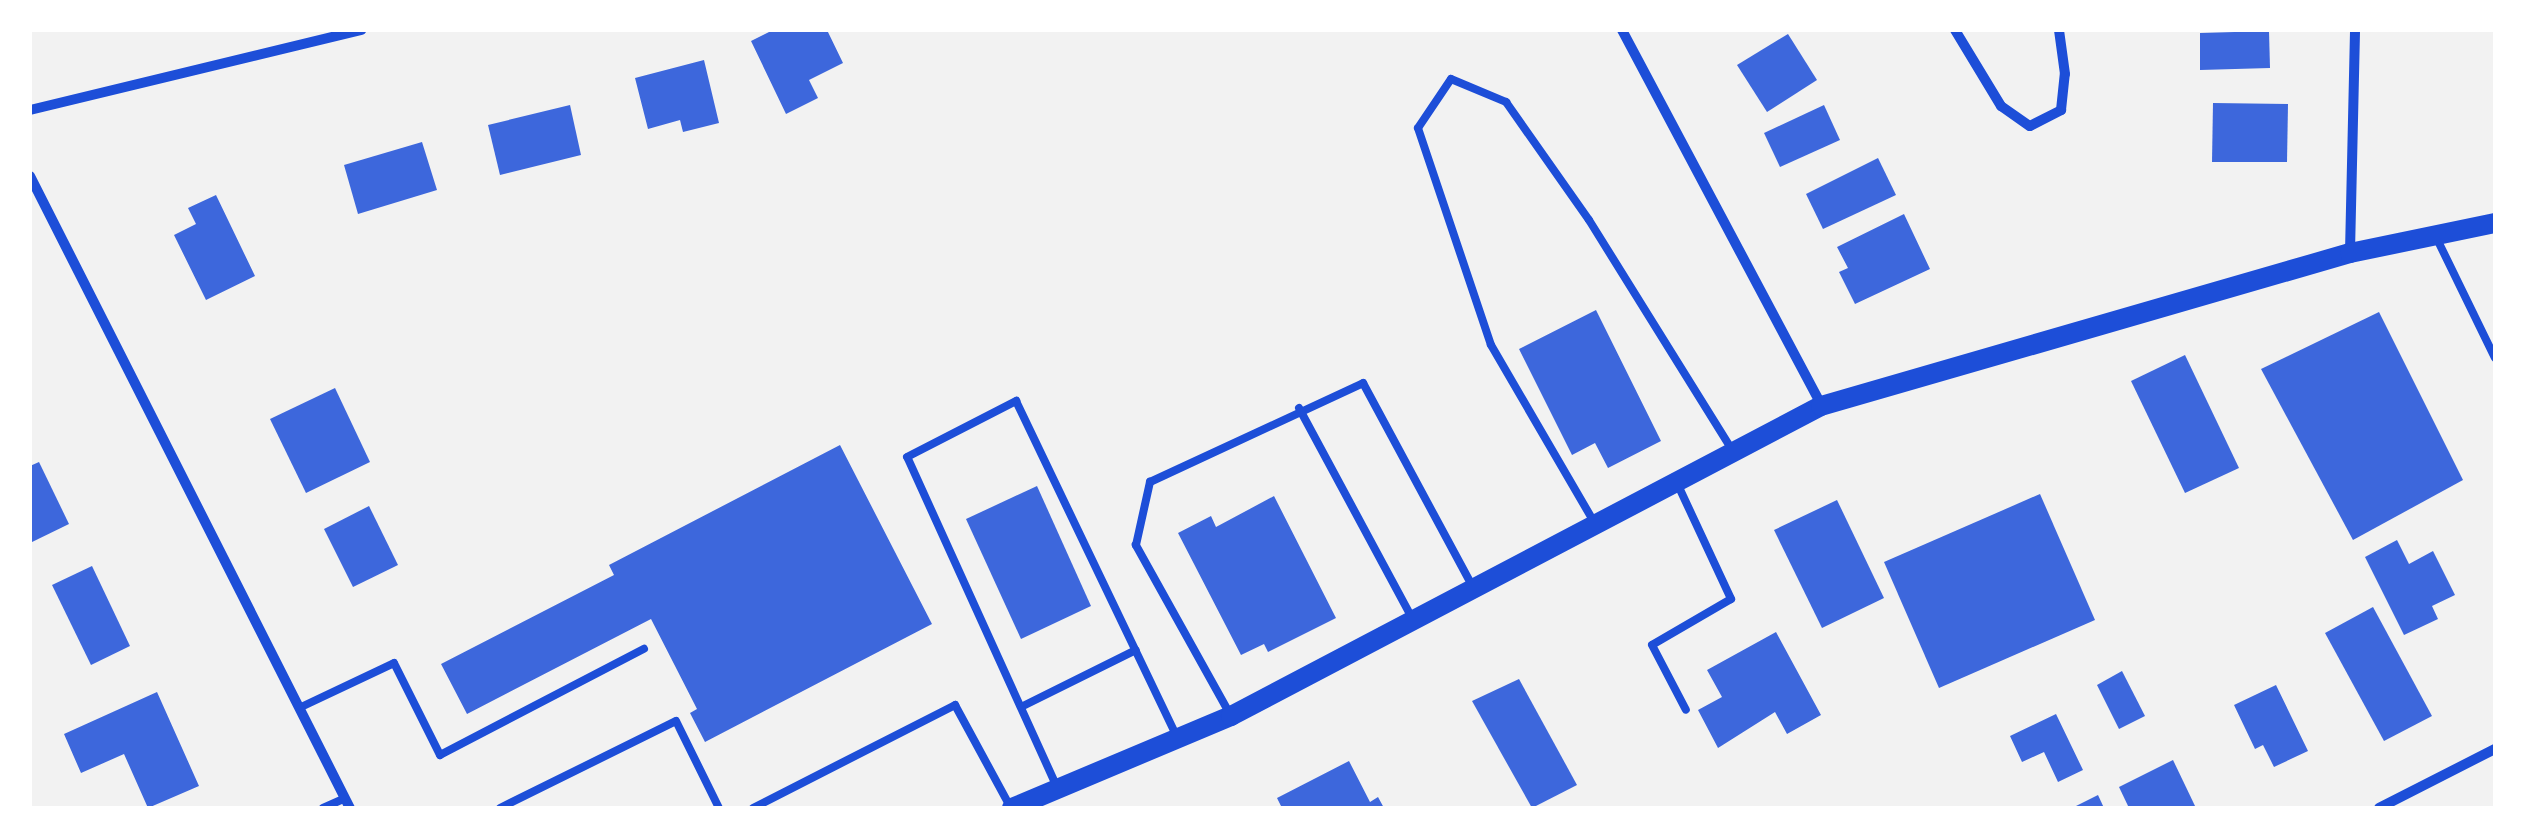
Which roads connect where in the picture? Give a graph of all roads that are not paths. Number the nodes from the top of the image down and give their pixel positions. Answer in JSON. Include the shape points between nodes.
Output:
{"nodes":[{"id":1,"x":361,"y":30,"type":"edge"},
{"id":2,"x":1622,"y":30,"type":"edge"},
{"id":3,"x":1954,"y":30,"type":"edge"},
{"id":4,"x":2058,"y":30,"type":"edge"},
{"id":5,"x":2355,"y":30,"type":"edge"},
{"id":6,"x":30,"y":110,"type":"edge"},
{"id":7,"x":30,"y":176,"type":"edge"},
{"id":8,"x":2495,"y":222,"type":"edge"},
{"id":9,"x":2436,"y":235,"type":"junction"},
{"id":10,"x":2350,"y":253,"type":"junction"},
{"id":11,"x":2495,"y":358,"type":"edge"},
{"id":12,"x":1821,"y":406,"type":"junction"},
{"id":13,"x":1299,"y":408,"type":"junction"},
{"id":14,"x":1734,"y":452,"type":"junction"},
{"id":15,"x":1677,"y":483,"type":"junction"},
{"id":16,"x":1596,"y":526,"type":"junction"},
{"id":17,"x":1474,"y":590,"type":"junction"},
{"id":18,"x":1414,"y":622,"type":"junction"},
{"id":19,"x":644,"y":649,"type":"dead end"},
{"id":20,"x":1136,"y":650,"type":"junction"},
{"id":21,"x":299,"y":708,"type":"junction"},
{"id":22,"x":1021,"y":708,"type":"junction"},
{"id":23,"x":1686,"y":710,"type":"dead end"},
{"id":24,"x":1231,"y":716,"type":"junction"},
{"id":25,"x":1178,"y":738,"type":"junction"},
{"id":26,"x":2495,"y":749,"type":"edge"},
{"id":27,"x":1058,"y":789,"type":"junction"},
{"id":28,"x":347,"y":803,"type":"edge"},
{"id":29,"x":322,"y":808,"type":"edge"},
{"id":30,"x":500,"y":808,"type":"edge"},
{"id":31,"x":719,"y":808,"type":"edge"},
{"id":32,"x":753,"y":808,"type":"edge"},
{"id":33,"x":1012,"y":808,"type":"edge"},
{"id":34,"x":2379,"y":808,"type":"edge"}],
"edges":[{"from":1,"to":6,"type":"street"},
{"from":2,"to":12,"type":"street"},
{"from":3,"to":4,"type":"street","via":[[2001,106],[2030,126],[2060,110],[2065,74]]},
{"from":5,"to":10,"type":"street"},
{"from":7,"to":21,"type":"street"},
{"from":8,"to":9,"type":"main road"},
{"from":9,"to":10,"type":"main road"},
{"from":9,"to":11,"type":"lane"},
{"from":10,"to":12,"type":"main road"},
{"from":12,"to":14,"type":"main road"},
{"from":13,"to":17,"type":"lane","via":[[1363,384]]},
{"from":13,"to":18,"type":"lane"},
{"from":13,"to":24,"type":"lane","via":[[1150,482],[1136,545]]},
{"from":14,"to":15,"type":"main road"},
{"from":14,"to":16,"type":"lane","via":[[1589,220],[1506,102],[1451,80],[1418,128],[1492,345]]},
{"from":15,"to":16,"type":"main road"},
{"from":15,"to":23,"type":"lane","via":[[1731,600],[1652,645]]},
{"from":16,"to":17,"type":"main road"},
{"from":17,"to":18,"type":"main road"},
{"from":18,"to":24,"type":"main road"},
{"from":19,"to":21,"type":"lane","via":[[440,755],[394,664]]},
{"from":20,"to":22,"type":"lane"},
{"from":20,"to":22,"type":"lane","via":[[1016,401],[907,457]]},
{"from":20,"to":25,"type":"lane"},
{"from":21,"to":28,"type":"street"},
{"from":22,"to":27,"type":"lane"},
{"from":24,"to":25,"type":"main road"},
{"from":25,"to":27,"type":"main road"},
{"from":26,"to":34,"type":"street"},
{"from":27,"to":33,"type":"main road"},
{"from":28,"to":29,"type":"lane"},
{"from":30,"to":31,"type":"lane","via":[[676,721]]},
{"from":32,"to":33,"type":"lane","via":[[955,705]]}]}
